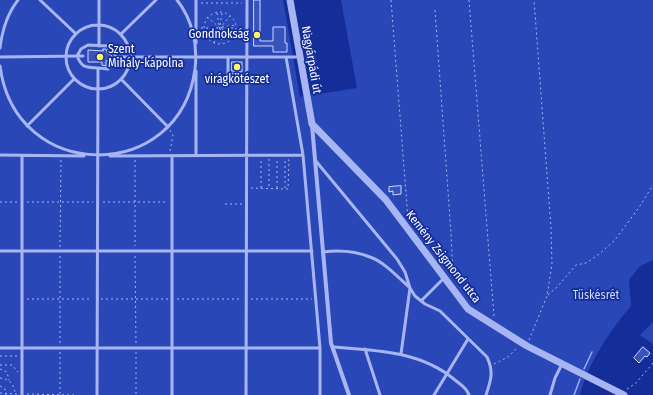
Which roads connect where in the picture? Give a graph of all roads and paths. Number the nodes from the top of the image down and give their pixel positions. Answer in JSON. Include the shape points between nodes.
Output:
{"nodes":[{"id":1,"x":18,"y":0,"type":"edge"},
{"id":2,"x":40,"y":0,"type":"edge"},
{"id":3,"x":99,"y":0,"type":"edge"},
{"id":4,"x":156,"y":0,"type":"edge"},
{"id":5,"x":177,"y":0,"type":"edge"},
{"id":6,"x":290,"y":0,"type":"edge"},
{"id":7,"x":391,"y":0,"type":"edge"},
{"id":8,"x":469,"y":0,"type":"edge"},
{"id":9,"x":534,"y":0,"type":"edge"},
{"id":10,"x":196,"y":2,"type":"edge"},
{"id":11,"x":247,"y":2,"type":"edge"},
{"id":12,"x":435,"y":10,"type":"dead end"},
{"id":13,"x":217,"y":12,"type":"junction"},
{"id":14,"x":222,"y":12,"type":"junction"},
{"id":15,"x":230,"y":15,"type":"junction"},
{"id":16,"x":207,"y":17,"type":"junction"},
{"id":17,"x":99,"y":24,"type":"junction"},
{"id":18,"x":236,"y":25,"type":"junction"},
{"id":19,"x":196,"y":28,"type":"junction"},
{"id":20,"x":204,"y":28,"type":"junction"},
{"id":21,"x":220,"y":28,"type":"junction"},
{"id":22,"x":236,"y":28,"type":"junction"},
{"id":23,"x":75,"y":33,"type":"junction"},
{"id":24,"x":121,"y":34,"type":"junction"},
{"id":25,"x":235,"y":34,"type":"junction"},
{"id":26,"x":207,"y":38,"type":"junction"},
{"id":27,"x":233,"y":38,"type":"junction"},
{"id":28,"x":228,"y":42,"type":"junction"},
{"id":29,"x":214,"y":43,"type":"junction"},
{"id":30,"x":222,"y":44,"type":"junction"},
{"id":31,"x":99,"y":46,"type":"junction"},
{"id":32,"x":0,"y":48,"type":"edge"},
{"id":33,"x":65,"y":56,"type":"junction"},
{"id":34,"x":77,"y":56,"type":"junction"},
{"id":35,"x":84,"y":56,"type":"dead end"},
{"id":36,"x":0,"y":57,"type":"edge"},
{"id":37,"x":116,"y":57,"type":"junction"},
{"id":38,"x":130,"y":57,"type":"junction"},
{"id":39,"x":196,"y":57,"type":"junction"},
{"id":40,"x":228,"y":57,"type":"junction"},
{"id":41,"x":247,"y":57,"type":"junction"},
{"id":42,"x":286,"y":57,"type":"junction"},
{"id":43,"x":299,"y":57,"type":"junction"},
{"id":44,"x":0,"y":66,"type":"edge"},
{"id":45,"x":98,"y":68,"type":"junction"},
{"id":46,"x":247,"y":75,"type":"junction"},
{"id":47,"x":74,"y":79,"type":"junction"},
{"id":48,"x":121,"y":79,"type":"junction"},
{"id":49,"x":98,"y":89,"type":"junction"},
{"id":50,"x":312,"y":124,"type":"junction"},
{"id":51,"x":27,"y":126,"type":"junction"},
{"id":52,"x":168,"y":127,"type":"junction"},
{"id":53,"x":0,"y":155,"type":"edge"},
{"id":54,"x":196,"y":155,"type":"junction"},
{"id":55,"x":247,"y":155,"type":"junction"},
{"id":56,"x":261,"y":155,"type":"junction"},
{"id":57,"x":269,"y":155,"type":"junction"},
{"id":58,"x":277,"y":155,"type":"junction"},
{"id":59,"x":285,"y":155,"type":"junction"},
{"id":60,"x":303,"y":155,"type":"junction"},
{"id":61,"x":22,"y":156,"type":"junction"},
{"id":62,"x":61,"y":156,"type":"junction"},
{"id":63,"x":98,"y":156,"type":"junction"},
{"id":64,"x":135,"y":156,"type":"junction"},
{"id":65,"x":170,"y":156,"type":"junction"},
{"id":66,"x":284,"y":160,"type":"junction"},
{"id":67,"x":315,"y":160,"type":"junction"},
{"id":68,"x":653,"y":185,"type":"edge"},
{"id":69,"x":246,"y":188,"type":"junction"},
{"id":70,"x":261,"y":188,"type":"junction"},
{"id":71,"x":269,"y":189,"type":"junction"},
{"id":72,"x":277,"y":189,"type":"junction"},
{"id":73,"x":285,"y":189,"type":"junction"},
{"id":74,"x":0,"y":202,"type":"edge"},
{"id":75,"x":22,"y":202,"type":"junction"},
{"id":76,"x":60,"y":202,"type":"junction"},
{"id":77,"x":98,"y":202,"type":"junction"},
{"id":78,"x":135,"y":202,"type":"junction"},
{"id":79,"x":172,"y":202,"type":"junction"},
{"id":80,"x":225,"y":204,"type":"dead end"},
{"id":81,"x":246,"y":204,"type":"junction"},
{"id":82,"x":406,"y":227,"type":"junction"},
{"id":83,"x":0,"y":250,"type":"edge"},
{"id":84,"x":23,"y":250,"type":"junction"},
{"id":85,"x":60,"y":251,"type":"junction"},
{"id":86,"x":97,"y":251,"type":"junction"},
{"id":87,"x":135,"y":251,"type":"junction"},
{"id":88,"x":172,"y":251,"type":"junction"},
{"id":89,"x":246,"y":251,"type":"junction"},
{"id":90,"x":312,"y":251,"type":"junction"},
{"id":91,"x":323,"y":252,"type":"junction"},
{"id":92,"x":444,"y":278,"type":"junction"},
{"id":93,"x":410,"y":288,"type":"junction"},
{"id":94,"x":452,"y":288,"type":"junction"},
{"id":95,"x":547,"y":296,"type":"junction"},
{"id":96,"x":421,"y":301,"type":"junction"},
{"id":97,"x":494,"y":326,"type":"junction"},
{"id":98,"x":468,"y":338,"type":"junction"},
{"id":99,"x":524,"y":345,"type":"junction"},
{"id":100,"x":333,"y":347,"type":"junction"},
{"id":101,"x":0,"y":348,"type":"edge"},
{"id":102,"x":22,"y":348,"type":"junction"},
{"id":103,"x":60,"y":348,"type":"junction"},
{"id":104,"x":98,"y":348,"type":"junction"},
{"id":105,"x":136,"y":348,"type":"junction"},
{"id":106,"x":172,"y":348,"type":"junction"},
{"id":107,"x":246,"y":348,"type":"junction"},
{"id":108,"x":320,"y":348,"type":"junction"},
{"id":109,"x":365,"y":349,"type":"junction"},
{"id":110,"x":401,"y":354,"type":"junction"},
{"id":111,"x":0,"y":356,"type":"edge"},
{"id":112,"x":19,"y":356,"type":"dead end"},
{"id":113,"x":653,"y":363,"type":"edge"},
{"id":114,"x":562,"y":364,"type":"junction"},
{"id":115,"x":0,"y":365,"type":"edge"},
{"id":116,"x":491,"y":366,"type":"junction"},
{"id":117,"x":19,"y":368,"type":"dead end"},
{"id":118,"x":0,"y":369,"type":"edge"},
{"id":119,"x":447,"y":373,"type":"junction"},
{"id":120,"x":0,"y":378,"type":"edge"},
{"id":121,"x":9,"y":381,"type":"junction"},
{"id":122,"x":0,"y":386,"type":"edge"},
{"id":123,"x":0,"y":393,"type":"edge"},
{"id":124,"x":6,"y":394,"type":"edge"},
{"id":125,"x":15,"y":394,"type":"edge"},
{"id":126,"x":623,"y":394,"type":"edge"},
{"id":127,"x":21,"y":395,"type":"edge"},
{"id":128,"x":60,"y":395,"type":"edge"},
{"id":129,"x":74,"y":395,"type":"edge"},
{"id":130,"x":98,"y":395,"type":"edge"},
{"id":131,"x":136,"y":395,"type":"edge"},
{"id":132,"x":172,"y":395,"type":"edge"},
{"id":133,"x":246,"y":395,"type":"edge"},
{"id":134,"x":320,"y":395,"type":"edge"},
{"id":135,"x":349,"y":395,"type":"edge"},
{"id":136,"x":380,"y":395,"type":"edge"},
{"id":137,"x":434,"y":395,"type":"edge"},
{"id":138,"x":469,"y":395,"type":"edge"},
{"id":139,"x":486,"y":395,"type":"edge"},
{"id":140,"x":550,"y":395,"type":"edge"}],
"edges":[{"from":1,"to":32,"type":"lane","via":[[2,32]]},
{"from":2,"to":23,"type":"lane"},
{"from":3,"to":17,"type":"lane"},
{"from":4,"to":24,"type":"lane"},
{"from":5,"to":39,"type":"lane","via":[[184,9],[193,32]]},
{"from":6,"to":43,"type":"street","name":"Nagyárpádi út"},
{"from":7,"to":82,"type":"path","via":[[408,218]]},
{"from":8,"to":97,"type":"path"},
{"from":9,"to":95,"type":"path","via":[[551,228],[552,264]]},
{"from":10,"to":11,"type":"path"},
{"from":10,"to":19,"type":"lane"},
{"from":11,"to":41,"type":"lane"},
{"from":12,"to":94,"type":"path","via":[[452,233]]},
{"from":13,"to":14,"type":"path"},
{"from":13,"to":16,"type":"path"},
{"from":13,"to":21,"type":"path"},
{"from":14,"to":15,"type":"path"},
{"from":14,"to":21,"type":"path"},
{"from":15,"to":18,"type":"path"},
{"from":15,"to":21,"type":"path"},
{"from":16,"to":20,"type":"path"},
{"from":16,"to":21,"type":"path"},
{"from":17,"to":23,"type":"lane","via":[[86,26]]},
{"from":17,"to":24,"type":"lane","via":[[111,27]]},
{"from":17,"to":31,"type":"lane"},
{"from":18,"to":21,"type":"path"},
{"from":18,"to":22,"type":"path"},
{"from":19,"to":20,"type":"path"},
{"from":19,"to":39,"type":"lane"},
{"from":20,"to":21,"type":"path"},
{"from":20,"to":26,"type":"path"},
{"from":21,"to":22,"type":"path"},
{"from":21,"to":25,"type":"path"},
{"from":21,"to":26,"type":"path"},
{"from":21,"to":27,"type":"path"},
{"from":21,"to":28,"type":"path"},
{"from":21,"to":29,"type":"path"},
{"from":21,"to":30,"type":"path"},
{"from":22,"to":25,"type":"path"},
{"from":23,"to":33,"type":"lane","via":[[67,44]]},
{"from":24,"to":38,"type":"lane","via":[[128,44]]},
{"from":25,"to":27,"type":"path"},
{"from":26,"to":29,"type":"path"},
{"from":27,"to":28,"type":"path"},
{"from":28,"to":30,"type":"path"},
{"from":29,"to":30,"type":"path"},
{"from":31,"to":34,"type":"lane","via":[[88,45],[81,48]]},
{"from":31,"to":37,"type":"lane","via":[[109,46],[109,51]]},
{"from":33,"to":34,"type":"lane"},
{"from":33,"to":36,"type":"lane"},
{"from":33,"to":47,"type":"lane","via":[[67,70]]},
{"from":34,"to":35,"type":"lane"},
{"from":34,"to":45,"type":"lane","via":[[85,68]]},
{"from":37,"to":38,"type":"lane"},
{"from":37,"to":45,"type":"lane","via":[[109,63],[108,69]]},
{"from":38,"to":39,"type":"lane"},
{"from":38,"to":48,"type":"lane","via":[[128,69]]},
{"from":39,"to":40,"type":"lane"},
{"from":39,"to":52,"type":"lane","via":[[193,83],[183,106]]},
{"from":39,"to":54,"type":"lane"},
{"from":40,"to":41,"type":"lane"},
{"from":40,"to":46,"type":"lane","via":[[228,74]]},
{"from":41,"to":42,"type":"lane"},
{"from":41,"to":46,"type":"lane"},
{"from":42,"to":43,"type":"lane"},
{"from":42,"to":60,"type":"lane"},
{"from":43,"to":50,"type":"street","name":"Nagyárpádi út"},
{"from":44,"to":51,"type":"lane","via":[[2,82],[12,106]]},
{"from":45,"to":49,"type":"lane"},
{"from":46,"to":55,"type":"lane"},
{"from":47,"to":49,"type":"lane","via":[[85,87]]},
{"from":47,"to":51,"type":"lane"},
{"from":48,"to":49,"type":"lane","via":[[110,87]]},
{"from":48,"to":52,"type":"lane"},
{"from":49,"to":63,"type":"lane"},
{"from":50,"to":67,"type":"street"},
{"from":50,"to":82,"type":"street","name":"Kemény Zsigmond utca","via":[[386,200]]},
{"from":51,"to":63,"type":"lane","via":[[48,142],[66,150]]},
{"from":52,"to":63,"type":"lane","via":[[130,150]]},
{"from":52,"to":65,"type":"path","via":[[173,134]]},
{"from":53,"to":61,"type":"lane"},
{"from":54,"to":55,"type":"lane"},
{"from":54,"to":65,"type":"lane"},
{"from":55,"to":56,"type":"lane"},
{"from":55,"to":69,"type":"lane"},
{"from":56,"to":57,"type":"lane"},
{"from":56,"to":70,"type":"path"},
{"from":57,"to":58,"type":"lane"},
{"from":57,"to":71,"type":"path"},
{"from":58,"to":59,"type":"lane"},
{"from":58,"to":72,"type":"path"},
{"from":59,"to":60,"type":"lane"},
{"from":59,"to":66,"type":"path"},
{"from":60,"to":90,"type":"lane"},
{"from":61,"to":62,"type":"lane"},
{"from":61,"to":75,"type":"lane"},
{"from":62,"to":63,"type":"lane"},
{"from":62,"to":76,"type":"path"},
{"from":63,"to":64,"type":"lane"},
{"from":63,"to":77,"type":"lane"},
{"from":64,"to":65,"type":"lane"},
{"from":64,"to":78,"type":"path"},
{"from":65,"to":79,"type":"lane"},
{"from":66,"to":73,"type":"path"},
{"from":66,"to":73,"type":"path","via":[[289,160],[288,189]]},
{"from":67,"to":91,"type":"street"},
{"from":67,"to":93,"type":"lane","via":[[397,259]]},
{"from":68,"to":95,"type":"path","via":[[615,240],[586,263],[576,265]]},
{"from":69,"to":70,"type":"path"},
{"from":69,"to":81,"type":"lane"},
{"from":70,"to":71,"type":"path"},
{"from":71,"to":72,"type":"path"},
{"from":72,"to":73,"type":"path"},
{"from":74,"to":75,"type":"path"},
{"from":75,"to":76,"type":"path"},
{"from":75,"to":84,"type":"lane"},
{"from":76,"to":77,"type":"path"},
{"from":76,"to":85,"type":"path"},
{"from":77,"to":78,"type":"path"},
{"from":77,"to":86,"type":"lane"},
{"from":78,"to":79,"type":"path"},
{"from":78,"to":87,"type":"path"},
{"from":79,"to":88,"type":"lane"},
{"from":80,"to":81,"type":"path"},
{"from":81,"to":89,"type":"lane"},
{"from":82,"to":92,"type":"street","name":"Kemény Zsigmond utca"},
{"from":83,"to":84,"type":"lane"},
{"from":84,"to":85,"type":"lane"},
{"from":84,"to":102,"type":"lane"},
{"from":85,"to":86,"type":"lane"},
{"from":85,"to":103,"type":"path"},
{"from":86,"to":87,"type":"lane"},
{"from":86,"to":104,"type":"lane"},
{"from":87,"to":88,"type":"lane"},
{"from":87,"to":105,"type":"path"},
{"from":88,"to":89,"type":"lane"},
{"from":88,"to":106,"type":"lane"},
{"from":89,"to":90,"type":"lane"},
{"from":89,"to":107,"type":"lane"},
{"from":90,"to":108,"type":"lane"},
{"from":91,"to":93,"type":"lane","via":[[337,250],[371,257]]},
{"from":91,"to":100,"type":"street"},
{"from":92,"to":94,"type":"street","name":"Kemény Zsigmond utca"},
{"from":92,"to":96,"type":"lane"},
{"from":93,"to":96,"type":"lane"},
{"from":93,"to":110,"type":"lane"},
{"from":94,"to":97,"type":"street","name":"Kemény Zsigmond utca","via":[[468,309]]},
{"from":95,"to":99,"type":"path"},
{"from":96,"to":98,"type":"lane","via":[[440,311]]},
{"from":97,"to":99,"type":"street","name":"Kemény Zsigmond utca"},
{"from":98,"to":116,"type":"lane","via":[[487,357]]},
{"from":98,"to":119,"type":"lane"},
{"from":99,"to":114,"type":"street","name":"Kemény Zsigmond utca"},
{"from":99,"to":116,"type":"path"},
{"from":100,"to":109,"type":"lane"},
{"from":100,"to":135,"type":"street"},
{"from":101,"to":102,"type":"lane"},
{"from":102,"to":103,"type":"lane"},
{"from":102,"to":127,"type":"lane"},
{"from":103,"to":104,"type":"lane"},
{"from":103,"to":128,"type":"path"},
{"from":104,"to":105,"type":"lane"},
{"from":104,"to":130,"type":"lane"},
{"from":105,"to":106,"type":"lane"},
{"from":105,"to":131,"type":"path"},
{"from":106,"to":107,"type":"lane"},
{"from":106,"to":132,"type":"lane"},
{"from":107,"to":108,"type":"lane"},
{"from":107,"to":133,"type":"lane"},
{"from":108,"to":134,"type":"lane"},
{"from":109,"to":110,"type":"lane"},
{"from":109,"to":136,"type":"lane"},
{"from":110,"to":119,"type":"lane"},
{"from":111,"to":112,"type":"path"},
{"from":113,"to":126,"type":"path"},
{"from":114,"to":126,"type":"street","name":"Kemény Zsigmond utca"},
{"from":114,"to":140,"type":"lane"},
{"from":115,"to":117,"type":"path","via":[[12,365],[19,374]]},
{"from":116,"to":139,"type":"lane","via":[[492,378]]},
{"from":118,"to":121,"type":"path","via":[[7,372]]},
{"from":119,"to":137,"type":"lane"},
{"from":119,"to":138,"type":"lane","via":[[468,391]]},
{"from":120,"to":121,"type":"path"},
{"from":121,"to":125,"type":"path","via":[[14,386]]},
{"from":122,"to":124,"type":"path","via":[[5,389]]},
{"from":123,"to":124,"type":"path"},
{"from":124,"to":125,"type":"path"},
{"from":125,"to":127,"type":"path"},
{"from":127,"to":128,"type":"path"},
{"from":128,"to":129,"type":"path"}]}
